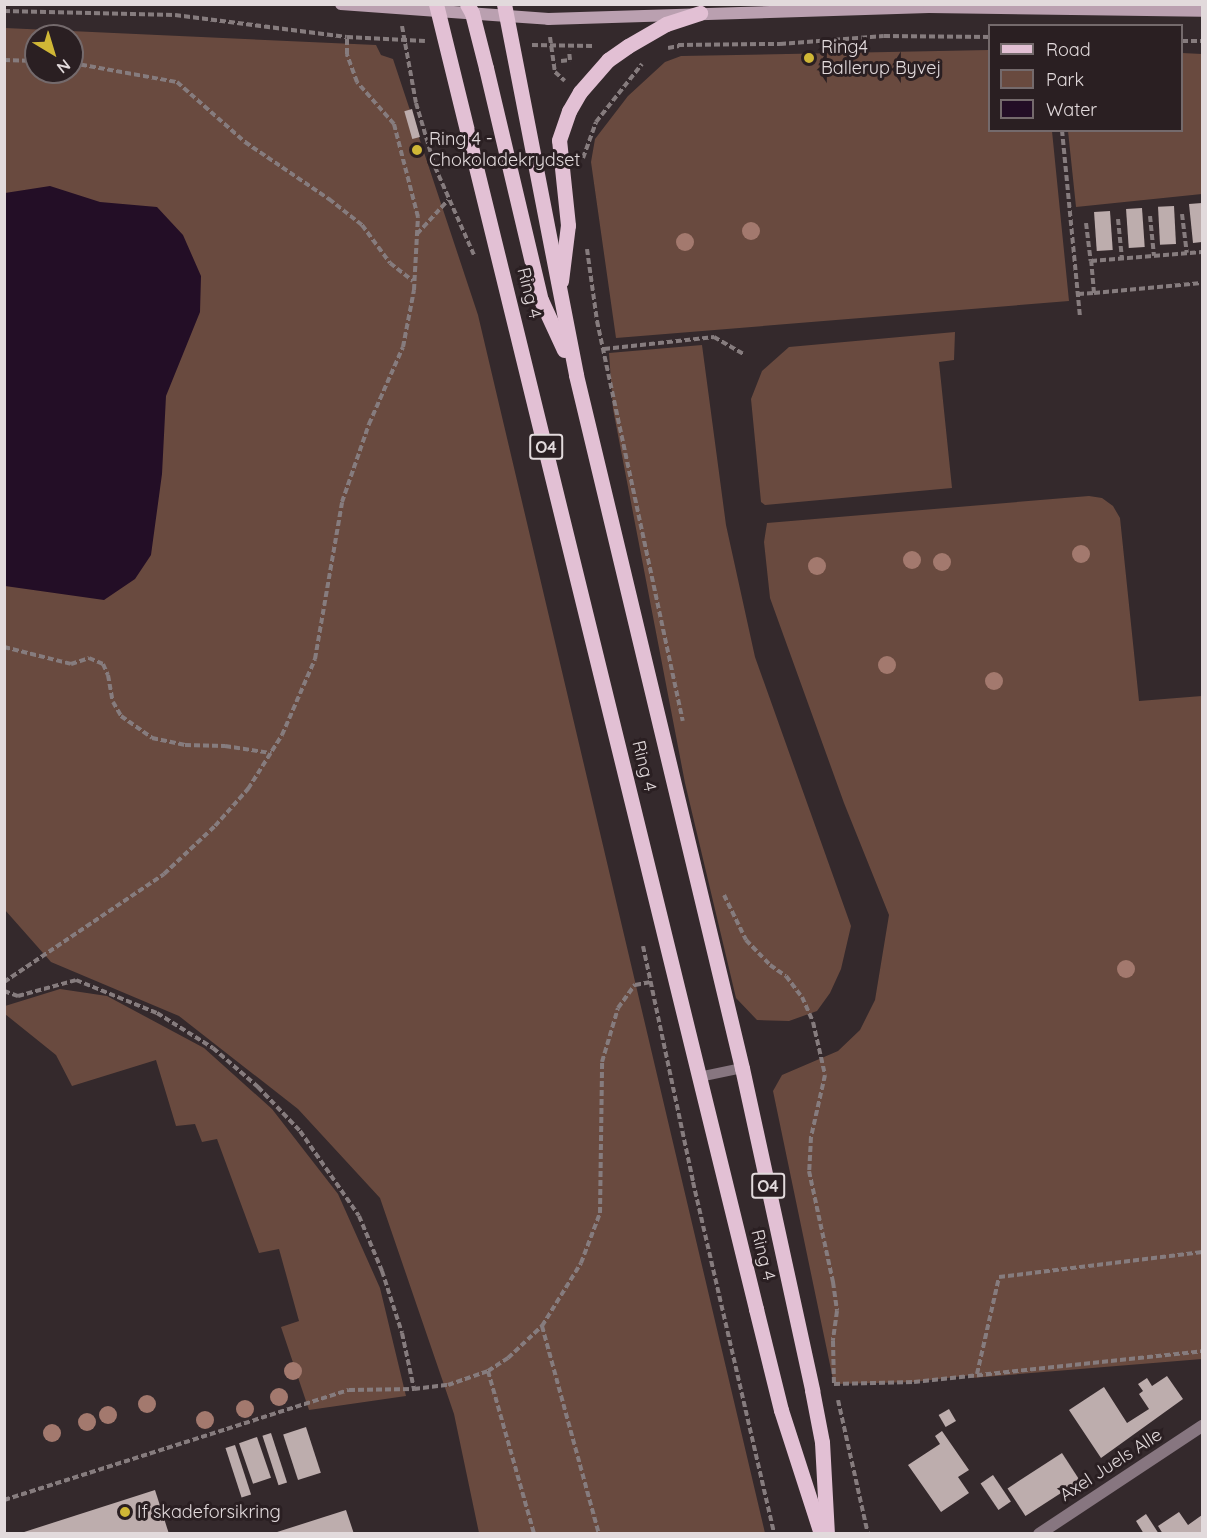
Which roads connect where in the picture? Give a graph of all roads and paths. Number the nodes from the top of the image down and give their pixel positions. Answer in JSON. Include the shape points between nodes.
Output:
{"nodes":[{"id":1,"x":341,"y":4,"type":"edge"},
{"id":2,"x":441,"y":7,"type":"edge"},
{"id":3,"x":502,"y":8,"type":"edge"},
{"id":4,"x":470,"y":9,"type":"edge"},
{"id":5,"x":4,"y":11,"type":"edge"},
{"id":6,"x":1203,"y":11,"type":"edge"},
{"id":7,"x":700,"y":13,"type":"junction"},
{"id":8,"x":346,"y":37,"type":"junction"},
{"id":9,"x":988,"y":37,"type":"edge"},
{"id":10,"x":1183,"y":41,"type":"edge"},
{"id":11,"x":1203,"y":42,"type":"edge"},
{"id":12,"x":551,"y":46,"type":"dead end"},
{"id":13,"x":664,"y":50,"type":"dead end"},
{"id":14,"x":4,"y":60,"type":"edge"},
{"id":15,"x":24,"y":61,"type":"edge"},
{"id":16,"x":561,"y":61,"type":"dead end"},
{"id":17,"x":643,"y":63,"type":"dead end"},
{"id":18,"x":84,"y":65,"type":"edge"},
{"id":19,"x":604,"y":111,"type":"dead end"},
{"id":20,"x":1062,"y":132,"type":"edge"},
{"id":21,"x":448,"y":200,"type":"junction"},
{"id":22,"x":1182,"y":214,"type":"dead end"},
{"id":23,"x":1150,"y":216,"type":"dead end"},
{"id":24,"x":1118,"y":219,"type":"dead end"},
{"id":25,"x":1086,"y":223,"type":"dead end"},
{"id":26,"x":417,"y":234,"type":"junction"},
{"id":27,"x":1203,"y":252,"type":"edge"},
{"id":28,"x":1187,"y":253,"type":"junction"},
{"id":29,"x":1154,"y":256,"type":"junction"},
{"id":30,"x":1122,"y":259,"type":"junction"},
{"id":31,"x":476,"y":260,"type":"dead end"},
{"id":32,"x":1091,"y":261,"type":"junction"},
{"id":33,"x":414,"y":281,"type":"junction"},
{"id":34,"x":1203,"y":283,"type":"edge"},
{"id":35,"x":1094,"y":293,"type":"junction"},
{"id":36,"x":1078,"y":294,"type":"junction"},
{"id":37,"x":559,"y":296,"type":"junction"},
{"id":38,"x":1080,"y":316,"type":"dead end"},
{"id":39,"x":743,"y":354,"type":"dead end"},
{"id":40,"x":576,"y":375,"type":"junction"},
{"id":41,"x":4,"y":647,"type":"edge"},
{"id":42,"x":683,"y":722,"type":"dead end"},
{"id":43,"x":271,"y":753,"type":"junction"},
{"id":44,"x":719,"y":886,"type":"dead end"},
{"id":45,"x":640,"y":936,"type":"dead end"},
{"id":46,"x":4,"y":982,"type":"edge"},
{"id":47,"x":651,"y":982,"type":"junction"},
{"id":48,"x":4,"y":991,"type":"edge"},
{"id":49,"x":742,"y":1068,"type":"junction"},
{"id":50,"x":699,"y":1077,"type":"junction"},
{"id":51,"x":1203,"y":1252,"type":"edge"},
{"id":52,"x":542,"y":1326,"type":"junction"},
{"id":53,"x":1203,"y":1351,"type":"edge"},
{"id":54,"x":488,"y":1371,"type":"junction"},
{"id":55,"x":977,"y":1374,"type":"junction"},
{"id":56,"x":834,"y":1384,"type":"junction"},
{"id":57,"x":414,"y":1389,"type":"junction"},
{"id":58,"x":1203,"y":1426,"type":"edge"},
{"id":59,"x":4,"y":1500,"type":"edge"},
{"id":60,"x":534,"y":1533,"type":"edge"},
{"id":61,"x":599,"y":1533,"type":"edge"},
{"id":62,"x":774,"y":1533,"type":"edge"},
{"id":63,"x":821,"y":1533,"type":"edge"},
{"id":64,"x":827,"y":1533,"type":"edge"},
{"id":65,"x":868,"y":1533,"type":"edge"},
{"id":66,"x":1040,"y":1533,"type":"edge"}],
"edges":[{"from":1,"to":2,"type":"main road"},
{"from":2,"to":4,"type":"main road"},
{"from":2,"to":50,"type":"main road","name":"Ring 4","number":"O4"},
{"from":3,"to":4,"type":"main road"},
{"from":3,"to":7,"type":"main road","via":[[548,19]]},
{"from":3,"to":37,"type":"main road","name":"Ring 4","number":"O4"},
{"from":4,"to":40,"type":"main road","via":[[541,300]]},
{"from":5,"to":8,"type":"path","via":[[175,15]]},
{"from":6,"to":7,"type":"main road","via":[[929,7]]},
{"from":7,"to":37,"type":"main road","via":[[666,24],[615,56],[580,92],[569,111],[559,140],[568,225]]},
{"from":8,"to":21,"type":"path","via":[[405,40],[416,103]]},
{"from":8,"to":26,"type":"path","via":[[347,54],[357,82],[394,124],[418,217]]},
{"from":9,"to":13,"type":"path","via":[[884,36],[679,46]]},
{"from":10,"to":11,"type":"path"},
{"from":12,"to":16,"type":"path","via":[[568,48],[570,60]]},
{"from":14,"to":15,"type":"path"},
{"from":17,"to":19,"type":"path"},
{"from":18,"to":33,"type":"path","via":[[177,82],[244,142],[362,225],[390,263]]},
{"from":20,"to":36,"type":"path"},
{"from":21,"to":26,"type":"path"},
{"from":21,"to":31,"type":"path"},
{"from":22,"to":28,"type":"path"},
{"from":23,"to":29,"type":"path"},
{"from":24,"to":30,"type":"path"},
{"from":25,"to":32,"type":"path"},
{"from":26,"to":33,"type":"path"},
{"from":27,"to":28,"type":"path"},
{"from":28,"to":29,"type":"path"},
{"from":29,"to":30,"type":"path"},
{"from":30,"to":32,"type":"path"},
{"from":32,"to":35,"type":"path"},
{"from":33,"to":43,"type":"path","via":[[403,347],[369,424],[342,502],[315,659]]},
{"from":34,"to":35,"type":"path"},
{"from":35,"to":36,"type":"path"},
{"from":36,"to":38,"type":"path"},
{"from":37,"to":40,"type":"main road","name":"Ring 4","number":"O4"},
{"from":39,"to":42,"type":"path","via":[[714,337],[604,349]]},
{"from":40,"to":49,"type":"main road","name":"Ring 4","number":"O4"},
{"from":41,"to":43,"type":"path","via":[[71,664],[89,658],[103,664],[121,716],[152,738]]},
{"from":43,"to":46,"type":"path","via":[[248,789],[164,874]]},
{"from":44,"to":56,"type":"path","via":[[746,940],[786,976],[802,997],[813,1022],[825,1075],[811,1137],[809,1171],[836,1301]]},
{"from":45,"to":47,"type":"path"},
{"from":47,"to":52,"type":"path","via":[[635,985],[618,1008],[602,1062],[600,1213],[581,1263]]},
{"from":47,"to":62,"type":"path"},
{"from":48,"to":57,"type":"path","via":[[18,996],[76,980],[157,1012],[213,1048],[258,1087],[300,1131],[359,1216],[399,1323]]},
{"from":49,"to":50,"type":"lane"},
{"from":49,"to":64,"type":"main road","name":"Ring 4","number":"O4","via":[[822,1442]]},
{"from":50,"to":63,"type":"main road","name":"Ring 4","number":"O4","via":[[781,1410]]},
{"from":51,"to":55,"type":"path","via":[[999,1277]]},
{"from":52,"to":54,"type":"path"},
{"from":52,"to":61,"type":"path"},
{"from":53,"to":55,"type":"path"},
{"from":54,"to":57,"type":"path","via":[[448,1384]]},
{"from":54,"to":60,"type":"path"},
{"from":55,"to":56,"type":"path","via":[[914,1382]]},
{"from":56,"to":65,"type":"path"},
{"from":57,"to":59,"type":"path","via":[[349,1390]]},
{"from":58,"to":66,"type":"street","name":"Axel Juels Alle"}]}
